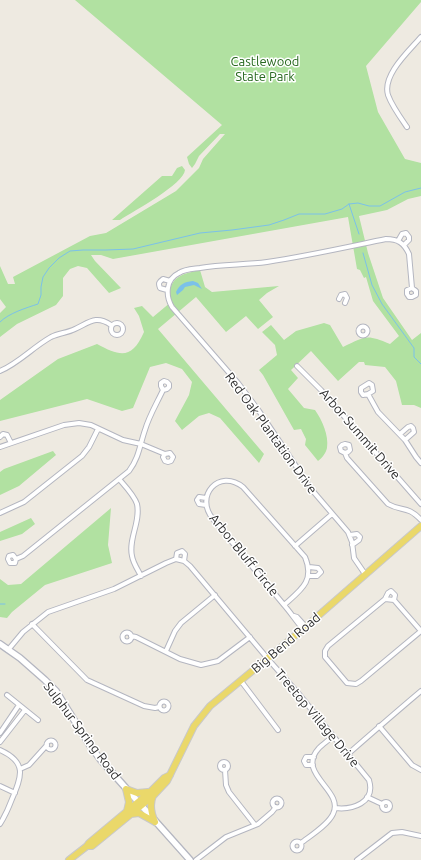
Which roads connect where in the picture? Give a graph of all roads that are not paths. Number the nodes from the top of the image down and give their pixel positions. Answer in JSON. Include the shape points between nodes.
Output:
{"nodes":[{"id":1,"x":421,"y":38,"type":"edge"},
{"id":2,"x":407,"y":127,"type":"dead end"},
{"id":3,"x":398,"y":241,"type":"junction"},
{"id":4,"x":404,"y":245,"type":"junction"},
{"id":5,"x":170,"y":281,"type":"junction"},
{"id":6,"x":412,"y":288,"type":"dead end"},
{"id":7,"x":168,"y":290,"type":"junction"},
{"id":8,"x":338,"y":299,"type":"dead end"},
{"id":9,"x":345,"y":303,"type":"dead end"},
{"id":10,"x":112,"y":325,"type":"dead end"},
{"id":11,"x":297,"y":366,"type":"dead end"},
{"id":12,"x":0,"y":371,"type":"edge"},
{"id":13,"x":163,"y":390,"type":"dead end"},
{"id":14,"x":368,"y":394,"type":"dead end"},
{"id":15,"x":98,"y":429,"type":"junction"},
{"id":16,"x":400,"y":434,"type":"junction"},
{"id":17,"x":0,"y":437,"type":"edge"},
{"id":18,"x":405,"y":440,"type":"junction"},
{"id":19,"x":0,"y":441,"type":"edge"},
{"id":20,"x":11,"y":443,"type":"junction"},
{"id":21,"x":141,"y":444,"type":"junction"},
{"id":22,"x":1,"y":447,"type":"edge"},
{"id":23,"x":346,"y":453,"type":"dead end"},
{"id":24,"x":165,"y":454,"type":"dead end"},
{"id":25,"x":421,"y":463,"type":"edge"},
{"id":26,"x":119,"y":479,"type":"junction"},
{"id":27,"x":206,"y":498,"type":"junction"},
{"id":28,"x":421,"y":504,"type":"edge"},
{"id":29,"x":206,"y":505,"type":"junction"},
{"id":30,"x":0,"y":513,"type":"edge"},
{"id":31,"x":332,"y":514,"type":"junction"},
{"id":32,"x":421,"y":520,"type":"edge"},
{"id":33,"x":421,"y":526,"type":"edge"},
{"id":34,"x":350,"y":535,"type":"junction"},
{"id":35,"x":352,"y":545,"type":"junction"},
{"id":36,"x":295,"y":546,"type":"junction"},
{"id":37,"x":16,"y":559,"type":"dead end"},
{"id":38,"x":176,"y":559,"type":"junction"},
{"id":39,"x":184,"y":561,"type":"junction"},
{"id":40,"x":309,"y":567,"type":"junction"},
{"id":41,"x":365,"y":574,"type":"junction"},
{"id":42,"x":141,"y":576,"type":"junction"},
{"id":43,"x":308,"y":576,"type":"junction"},
{"id":44,"x":215,"y":595,"type":"junction"},
{"id":45,"x":385,"y":599,"type":"junction"},
{"id":46,"x":394,"y":600,"type":"junction"},
{"id":47,"x":284,"y":605,"type":"junction"},
{"id":48,"x":32,"y":624,"type":"junction"},
{"id":49,"x":305,"y":628,"type":"junction"},
{"id":50,"x":421,"y":631,"type":"edge"},
{"id":51,"x":131,"y":636,"type":"dead end"},
{"id":52,"x":250,"y":637,"type":"junction"},
{"id":53,"x":0,"y":644,"type":"edge"},
{"id":54,"x":8,"y":650,"type":"junction"},
{"id":55,"x":166,"y":651,"type":"junction"},
{"id":56,"x":268,"y":659,"type":"junction"},
{"id":57,"x":241,"y":681,"type":"junction"},
{"id":58,"x":421,"y":691,"type":"edge"},
{"id":59,"x":7,"y":696,"type":"dead end"},
{"id":60,"x":19,"y":705,"type":"junction"},
{"id":61,"x":159,"y":707,"type":"dead end"},
{"id":62,"x":25,"y":710,"type":"junction"},
{"id":63,"x":38,"y":720,"type":"dead end"},
{"id":64,"x":379,"y":726,"type":"junction"},
{"id":65,"x":278,"y":730,"type":"dead end"},
{"id":66,"x":0,"y":733,"type":"edge"},
{"id":67,"x":333,"y":736,"type":"junction"},
{"id":68,"x":0,"y":742,"type":"edge"},
{"id":69,"x":47,"y":745,"type":"dead end"},
{"id":70,"x":0,"y":750,"type":"edge"},
{"id":71,"x":348,"y":754,"type":"junction"},
{"id":72,"x":314,"y":757,"type":"junction"},
{"id":73,"x":313,"y":765,"type":"junction"},
{"id":74,"x":20,"y":769,"type":"junction"},
{"id":75,"x":224,"y":770,"type":"dead end"},
{"id":76,"x":421,"y":770,"type":"edge"},
{"id":77,"x":0,"y":786,"type":"edge"},
{"id":78,"x":126,"y":789,"type":"junction"},
{"id":79,"x":15,"y":793,"type":"junction"},
{"id":80,"x":151,"y":794,"type":"junction"},
{"id":81,"x":367,"y":797,"type":"junction"},
{"id":82,"x":139,"y":804,"type":"junction"},
{"id":83,"x":382,"y":804,"type":"dead end"},
{"id":84,"x":276,"y":807,"type":"dead end"},
{"id":85,"x":335,"y":808,"type":"junction"},
{"id":86,"x":128,"y":813,"type":"junction"},
{"id":87,"x":155,"y":822,"type":"junction"},
{"id":88,"x":0,"y":824,"type":"edge"},
{"id":89,"x":255,"y":825,"type":"junction"},
{"id":90,"x":421,"y":836,"type":"edge"},
{"id":91,"x":301,"y":843,"type":"dead end"},
{"id":92,"x":69,"y":860,"type":"edge"},
{"id":93,"x":190,"y":860,"type":"edge"},
{"id":94,"x":196,"y":860,"type":"edge"},
{"id":95,"x":357,"y":860,"type":"edge"}],
"edges":[{"from":1,"to":2,"type":"street","via":[[394,69],[387,84],[389,97]]},
{"from":3,"to":4,"type":"street"},
{"from":3,"to":4,"type":"street","name":"Red Oak Plantation Drive","via":[[402,234],[406,233],[409,240]]},
{"from":3,"to":5,"type":"street","name":"Red Oak Plantation Drive","via":[[386,239],[266,262],[192,269],[180,272]]},
{"from":4,"to":6,"type":"street","name":"Red Oak Plantation Drive","via":[[408,254]]},
{"from":5,"to":7,"type":"street","name":"Red Oak Plantation Drive"},
{"from":5,"to":7,"type":"street","name":"Red Oak Plantation Drive","via":[[163,279],[159,282],[160,288]]},
{"from":7,"to":31,"type":"street","name":"Red Oak Plantation Drive","via":[[172,307],[238,383],[312,490]]},
{"from":8,"to":9,"type":"street","via":[[340,295],[345,294]]},
{"from":10,"to":12,"type":"street","via":[[97,319],[55,336]]},
{"from":11,"to":28,"type":"street","name":"Arbor Summit Drive"},
{"from":13,"to":21,"type":"street"},
{"from":14,"to":16,"type":"street","via":[[382,418]]},
{"from":15,"to":20,"type":"street","via":[[85,423],[72,423]]},
{"from":15,"to":21,"type":"street","via":[[122,440]]},
{"from":15,"to":30,"type":"street","via":[[82,456],[24,502]]},
{"from":16,"to":18,"type":"street"},
{"from":16,"to":18,"type":"street","via":[[408,427],[414,428],[414,432]]},
{"from":17,"to":20,"type":"street","via":[[3,434],[7,435]]},
{"from":18,"to":25,"type":"street"},
{"from":19,"to":22,"type":"street"},
{"from":20,"to":22,"type":"street"},
{"from":21,"to":24,"type":"street"},
{"from":21,"to":26,"type":"street","via":[[134,464]]},
{"from":23,"to":32,"type":"street","via":[[347,458],[388,504],[412,512]]},
{"from":26,"to":37,"type":"street"},
{"from":26,"to":42,"type":"street","via":[[137,504],[138,516],[131,551],[133,562]]},
{"from":27,"to":29,"type":"street","name":"Arbor Bluff Circle"},
{"from":27,"to":29,"type":"street","name":"Arbor Bluff Circle","via":[[199,497],[196,500],[199,504]]},
{"from":27,"to":36,"type":"street","name":"Arbor Bluff Circle","via":[[218,482],[231,480],[238,483],[248,491]]},
{"from":29,"to":47,"type":"street","name":"Arbor Bluff Circle","via":[[211,516]]},
{"from":31,"to":34,"type":"street","name":"Red Oak Plantation Drive"},
{"from":31,"to":36,"type":"street"},
{"from":33,"to":41,"type":"main road","name":"Big Bend Road"},
{"from":34,"to":35,"type":"street","name":"Red Oak Plantation Drive"},
{"from":34,"to":35,"type":"street","name":"Red Oak Plantation Drive","via":[[357,534],[360,537]]},
{"from":35,"to":41,"type":"street","name":"Red Oak Plantation Drive","via":[[354,558]]},
{"from":36,"to":40,"type":"street","name":"Arbor Bluff Circle","via":[[305,557]]},
{"from":38,"to":39,"type":"street"},
{"from":38,"to":39,"type":"street","name":"Treetop Village Drive","via":[[177,553],[182,551],[185,554]]},
{"from":38,"to":42,"type":"street","name":"Treetop Village Drive"},
{"from":39,"to":44,"type":"street","name":"Treetop Village Drive"},
{"from":40,"to":43,"type":"street","name":"Arbor Bluff Circle"},
{"from":40,"to":43,"type":"street","name":"Arbor Bluff Circle","via":[[318,568],[321,572],[317,576]]},
{"from":41,"to":49,"type":"main road","name":"Big Bend Road"},
{"from":42,"to":48,"type":"street","name":"Treetop Village Drive","via":[[100,595],[54,609]]},
{"from":43,"to":47,"type":"street","name":"Arbor Bluff Circle","via":[[303,588]]},
{"from":44,"to":52,"type":"street","name":"Treetop Village Drive"},
{"from":44,"to":55,"type":"street","via":[[181,623]]},
{"from":45,"to":46,"type":"street"},
{"from":45,"to":46,"type":"street","via":[[391,591],[394,593]]},
{"from":45,"to":50,"type":"street","via":[[325,651],[327,659],[344,681],[350,684],[361,681]]},
{"from":46,"to":50,"type":"street"},
{"from":47,"to":49,"type":"street","name":"Arbor Bluff Circle"},
{"from":48,"to":54,"type":"street","name":"Treetop Village Drive"},
{"from":48,"to":61,"type":"street","via":[[87,680],[144,706]]},
{"from":49,"to":56,"type":"main road","name":"Big Bend Road"},
{"from":51,"to":55,"type":"street"},
{"from":52,"to":55,"type":"street","via":[[223,658],[207,664],[188,662]]},
{"from":52,"to":56,"type":"street","name":"Treetop Village Drive"},
{"from":53,"to":54,"type":"street","name":"Sulphur Spring Road"},
{"from":54,"to":78,"type":"street","name":"Sulphur Spring Road","via":[[56,691],[89,744]]},
{"from":56,"to":57,"type":"main road","name":"Big Bend Road"},
{"from":56,"to":67,"type":"street","name":"Treetop Village Drive"},
{"from":57,"to":65,"type":"street"},
{"from":57,"to":80,"type":"main road","name":"Big Bend Road","via":[[202,715],[167,781]]},
{"from":58,"to":64,"type":"street"},
{"from":59,"to":60,"type":"street"},
{"from":60,"to":62,"type":"street"},
{"from":60,"to":66,"type":"street"},
{"from":62,"to":63,"type":"street"},
{"from":62,"to":68,"type":"street"},
{"from":64,"to":71,"type":"street"},
{"from":64,"to":76,"type":"street","via":[[412,765]]},
{"from":67,"to":71,"type":"street","name":"Treetop Village Drive"},
{"from":67,"to":72,"type":"street","via":[[319,748]]},
{"from":69,"to":74,"type":"street","via":[[29,765]]},
{"from":70,"to":74,"type":"street","via":[[14,759]]},
{"from":71,"to":81,"type":"street","name":"Treetop Village Drive","via":[[368,780],[370,787]]},
{"from":72,"to":73,"type":"street"},
{"from":72,"to":73,"type":"street","via":[[306,757],[304,761],[306,765]]},
{"from":73,"to":85,"type":"street","via":[[316,775],[330,793]]},
{"from":74,"to":79,"type":"street","via":[[20,779]]},
{"from":75,"to":89,"type":"street","via":[[228,789]]},
{"from":77,"to":79,"type":"street"},
{"from":78,"to":80,"type":"main road"},
{"from":78,"to":82,"type":"street","name":"Sulphur Spring Road"},
{"from":78,"to":86,"type":"main road","via":[[129,799]]},
{"from":79,"to":88,"type":"street"},
{"from":80,"to":82,"type":"main road","name":"Big Bend Road"},
{"from":80,"to":87,"type":"main road","via":[[150,805]]},
{"from":81,"to":83,"type":"street"},
{"from":81,"to":85,"type":"street","via":[[353,807]]},
{"from":82,"to":86,"type":"main road","name":"Big Bend Road"},
{"from":82,"to":87,"type":"street","name":"Sulphur Spring Road"},
{"from":84,"to":89,"type":"street"},
{"from":85,"to":91,"type":"street","via":[[328,821]]},
{"from":86,"to":87,"type":"main road","via":[[139,813]]},
{"from":86,"to":92,"type":"main road","name":"Big Bend Road"},
{"from":87,"to":93,"type":"street","name":"Sulphur Spring Road"},
{"from":89,"to":94,"type":"street","via":[[226,837]]},
{"from":90,"to":95,"type":"street","via":[[402,832],[392,833]]}]}
